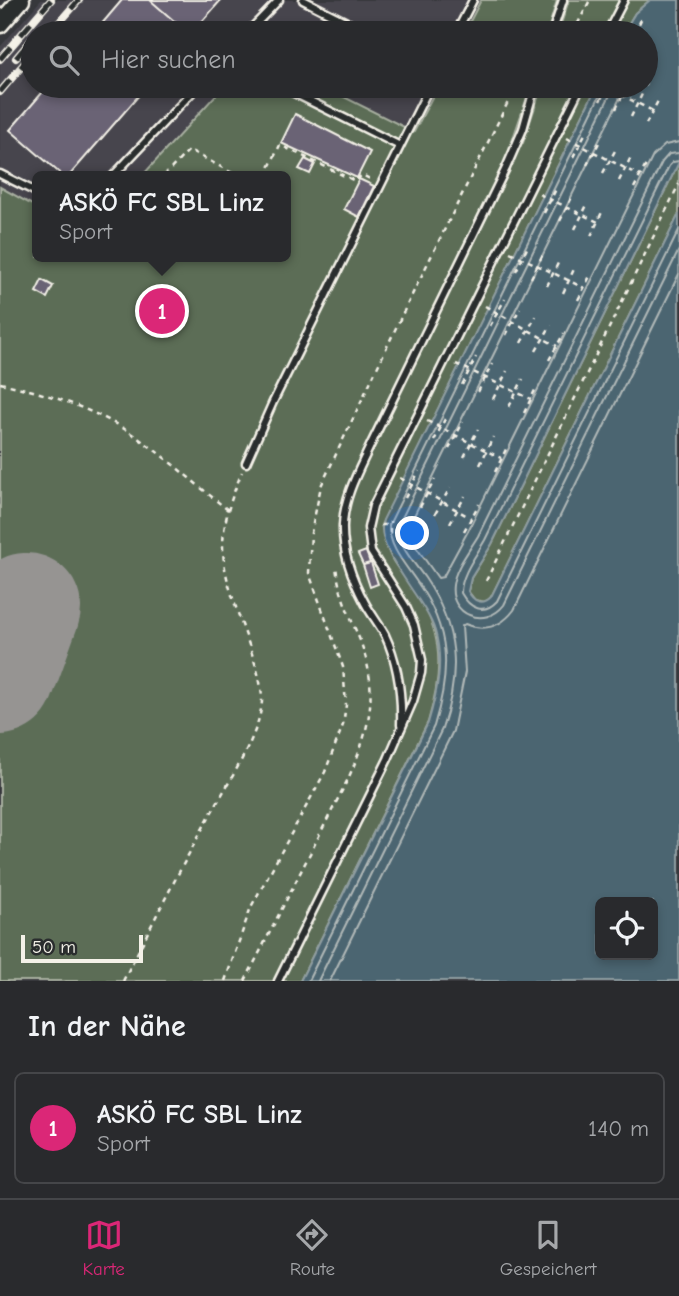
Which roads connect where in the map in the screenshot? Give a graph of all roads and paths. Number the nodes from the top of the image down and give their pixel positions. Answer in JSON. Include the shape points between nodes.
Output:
{"nodes":[{"id":1,"x":21,"y":0,"type":"edge"},
{"id":2,"x":279,"y":0,"type":"edge"},
{"id":3,"x":303,"y":0,"type":"edge"},
{"id":4,"x":473,"y":0,"type":"edge"},
{"id":5,"x":563,"y":0,"type":"edge"},
{"id":6,"x":590,"y":0,"type":"edge"},
{"id":7,"x":624,"y":0,"type":"edge"},
{"id":8,"x":643,"y":15,"type":"dead end"},
{"id":9,"x":259,"y":21,"type":"edge"},
{"id":10,"x":345,"y":21,"type":"edge"},
{"id":11,"x":462,"y":21,"type":"edge"},
{"id":12,"x":556,"y":21,"type":"edge"},
{"id":13,"x":579,"y":21,"type":"edge"},
{"id":14,"x":613,"y":21,"type":"edge"},
{"id":15,"x":640,"y":21,"type":"edge"},
{"id":16,"x":0,"y":24,"type":"edge"},
{"id":17,"x":187,"y":98,"type":"edge"},
{"id":18,"x":304,"y":98,"type":"edge"},
{"id":19,"x":424,"y":98,"type":"edge"},
{"id":20,"x":532,"y":98,"type":"edge"},
{"id":21,"x":575,"y":98,"type":"edge"},
{"id":22,"x":601,"y":98,"type":"edge"},
{"id":23,"x":621,"y":98,"type":"edge"},
{"id":24,"x":626,"y":98,"type":"edge"},
{"id":25,"x":640,"y":98,"type":"edge"},
{"id":26,"x":659,"y":99,"type":"dead end"},
{"id":27,"x":600,"y":101,"type":"dead end"},
{"id":28,"x":637,"y":103,"type":"junction"},
{"id":29,"x":616,"y":108,"type":"dead end"},
{"id":30,"x":653,"y":111,"type":"junction"},
{"id":31,"x":631,"y":117,"type":"dead end"},
{"id":32,"x":646,"y":124,"type":"dead end"},
{"id":33,"x":586,"y":132,"type":"dead end"},
{"id":34,"x":567,"y":138,"type":"dead end"},
{"id":35,"x":601,"y":139,"type":"dead end"},
{"id":36,"x":579,"y":144,"type":"junction"},
{"id":37,"x":400,"y":146,"type":"junction"},
{"id":38,"x":617,"y":147,"type":"dead end"},
{"id":39,"x":594,"y":152,"type":"junction"},
{"id":40,"x":632,"y":155,"type":"dead end"},
{"id":41,"x":573,"y":157,"type":"dead end"},
{"id":42,"x":610,"y":160,"type":"junction"},
{"id":43,"x":647,"y":163,"type":"dead end"},
{"id":44,"x":587,"y":165,"type":"dead end"},
{"id":45,"x":625,"y":168,"type":"junction"},
{"id":46,"x":118,"y":171,"type":"edge"},
{"id":47,"x":169,"y":171,"type":"edge"},
{"id":48,"x":229,"y":171,"type":"edge"},
{"id":49,"x":267,"y":171,"type":"edge"},
{"id":50,"x":603,"y":173,"type":"dead end"},
{"id":51,"x":0,"y":174,"type":"edge"},
{"id":52,"x":640,"y":176,"type":"junction"},
{"id":53,"x":619,"y":181,"type":"dead end"},
{"id":54,"x":381,"y":184,"type":"junction"},
{"id":55,"x":679,"y":184,"type":"edge"},
{"id":56,"x":557,"y":187,"type":"dead end"},
{"id":57,"x":634,"y":188,"type":"dead end"},
{"id":58,"x":32,"y":190,"type":"edge"},
{"id":59,"x":539,"y":194,"type":"dead end"},
{"id":60,"x":573,"y":195,"type":"dead end"},
{"id":61,"x":551,"y":200,"type":"junction"},
{"id":62,"x":588,"y":202,"type":"dead end"},
{"id":63,"x":566,"y":208,"type":"junction"},
{"id":64,"x":603,"y":210,"type":"dead end"},
{"id":65,"x":544,"y":213,"type":"dead end"},
{"id":66,"x":582,"y":215,"type":"junction"},
{"id":67,"x":560,"y":221,"type":"dead end"},
{"id":68,"x":598,"y":222,"type":"junction"},
{"id":69,"x":575,"y":229,"type":"dead end"},
{"id":70,"x":591,"y":236,"type":"dead end"},
{"id":71,"x":529,"y":244,"type":"dead end"},
{"id":72,"x":510,"y":252,"type":"dead end"},
{"id":73,"x":544,"y":252,"type":"dead end"},
{"id":74,"x":522,"y":257,"type":"junction"},
{"id":75,"x":560,"y":259,"type":"dead end"},
{"id":76,"x":538,"y":265,"type":"junction"},
{"id":77,"x":575,"y":267,"type":"dead end"},
{"id":78,"x":516,"y":271,"type":"dead end"},
{"id":79,"x":553,"y":273,"type":"junction"},
{"id":80,"x":591,"y":274,"type":"dead end"},
{"id":81,"x":531,"y":278,"type":"dead end"},
{"id":82,"x":569,"y":280,"type":"junction"},
{"id":83,"x":547,"y":286,"type":"dead end"},
{"id":84,"x":584,"y":288,"type":"junction"},
{"id":85,"x":563,"y":293,"type":"dead end"},
{"id":86,"x":505,"y":299,"type":"dead end"},
{"id":87,"x":578,"y":300,"type":"dead end"},
{"id":88,"x":485,"y":306,"type":"dead end"},
{"id":89,"x":520,"y":308,"type":"dead end"},
{"id":90,"x":498,"y":313,"type":"junction"},
{"id":91,"x":536,"y":316,"type":"dead end"},
{"id":92,"x":513,"y":321,"type":"junction"},
{"id":93,"x":551,"y":324,"type":"dead end"},
{"id":94,"x":491,"y":326,"type":"dead end"},
{"id":95,"x":528,"y":330,"type":"junction"},
{"id":96,"x":564,"y":333,"type":"dead end"},
{"id":97,"x":506,"y":335,"type":"dead end"},
{"id":98,"x":543,"y":338,"type":"junction"},
{"id":99,"x":521,"y":343,"type":"dead end"},
{"id":100,"x":556,"y":346,"type":"junction"},
{"id":101,"x":536,"y":351,"type":"dead end"},
{"id":102,"x":476,"y":357,"type":"dead end"},
{"id":103,"x":549,"y":360,"type":"dead end"},
{"id":104,"x":456,"y":364,"type":"dead end"},
{"id":105,"x":492,"y":364,"type":"dead end"},
{"id":106,"x":469,"y":370,"type":"junction"},
{"id":107,"x":507,"y":371,"type":"dead end"},
{"id":108,"x":485,"y":378,"type":"junction"},
{"id":109,"x":523,"y":379,"type":"dead end"},
{"id":110,"x":0,"y":383,"type":"edge"},
{"id":111,"x":462,"y":385,"type":"dead end"},
{"id":112,"x":500,"y":385,"type":"junction"},
{"id":113,"x":537,"y":386,"type":"dead end"},
{"id":114,"x":478,"y":392,"type":"dead end"},
{"id":115,"x":516,"y":393,"type":"junction"},
{"id":116,"x":493,"y":399,"type":"dead end"},
{"id":117,"x":531,"y":400,"type":"junction"},
{"id":118,"x":509,"y":407,"type":"dead end"},
{"id":119,"x":524,"y":413,"type":"dead end"},
{"id":120,"x":447,"y":415,"type":"dead end"},
{"id":121,"x":427,"y":421,"type":"dead end"},
{"id":122,"x":463,"y":422,"type":"dead end"},
{"id":123,"x":440,"y":428,"type":"junction"},
{"id":124,"x":478,"y":429,"type":"dead end"},
{"id":125,"x":456,"y":436,"type":"junction"},
{"id":126,"x":493,"y":438,"type":"dead end"},
{"id":127,"x":434,"y":441,"type":"dead end"},
{"id":128,"x":471,"y":443,"type":"junction"},
{"id":129,"x":508,"y":444,"type":"dead end"},
{"id":130,"x":449,"y":449,"type":"dead end"},
{"id":131,"x":487,"y":451,"type":"junction"},
{"id":132,"x":464,"y":457,"type":"dead end"},
{"id":133,"x":501,"y":458,"type":"junction"},
{"id":134,"x":246,"y":463,"type":"joint"},
{"id":135,"x":480,"y":465,"type":"dead end"},
{"id":136,"x":419,"y":471,"type":"dead end"},
{"id":137,"x":495,"y":472,"type":"dead end"},
{"id":138,"x":397,"y":477,"type":"dead end"},
{"id":139,"x":435,"y":479,"type":"dead end"},
{"id":140,"x":412,"y":485,"type":"junction"},
{"id":141,"x":450,"y":488,"type":"dead end"},
{"id":142,"x":427,"y":493,"type":"junction"},
{"id":143,"x":465,"y":496,"type":"dead end"},
{"id":144,"x":405,"y":498,"type":"dead end"},
{"id":145,"x":443,"y":501,"type":"junction"},
{"id":146,"x":479,"y":504,"type":"dead end"},
{"id":147,"x":420,"y":507,"type":"dead end"},
{"id":148,"x":228,"y":510,"type":"junction"},
{"id":149,"x":457,"y":510,"type":"junction"},
{"id":150,"x":435,"y":514,"type":"dead end"},
{"id":151,"x":471,"y":518,"type":"junction"},
{"id":152,"x":450,"y":523,"type":"dead end"},
{"id":153,"x":374,"y":525,"type":"dead end"},
{"id":154,"x":464,"y":531,"type":"dead end"},
{"id":155,"x":390,"y":533,"type":"dead end"},
{"id":156,"x":335,"y":559,"type":"dead end"},
{"id":157,"x":485,"y":581,"type":"dead end"},
{"id":158,"x":401,"y":730,"type":"junction"},
{"id":159,"x":123,"y":981,"type":"edge"},
{"id":160,"x":245,"y":981,"type":"edge"},
{"id":161,"x":278,"y":981,"type":"edge"}],
"edges":[{"from":1,"to":16,"type":"street"},
{"from":2,"to":9,"type":"lane"},
{"from":3,"to":10,"type":"lane"},
{"from":4,"to":11,"type":"lane"},
{"from":5,"to":12,"type":"lane"},
{"from":6,"to":13,"type":"path"},
{"from":7,"to":14,"type":"lane"},
{"from":8,"to":15,"type":"path"},
{"from":17,"to":46,"type":"lane"},
{"from":18,"to":37,"type":"lane"},
{"from":19,"to":37,"type":"lane"},
{"from":20,"to":158,"type":"lane","via":[[501,179],[371,444],[344,513],[347,561],[385,636],[397,672]]},
{"from":21,"to":158,"type":"lane","via":[[369,518],[371,552],[406,607],[422,660]]},
{"from":22,"to":27,"type":"path"},
{"from":23,"to":29,"type":"path"},
{"from":24,"to":28,"type":"path"},
{"from":25,"to":28,"type":"path"},
{"from":26,"to":30,"type":"path"},
{"from":28,"to":30,"type":"path"},
{"from":28,"to":31,"type":"path"},
{"from":30,"to":32,"type":"path"},
{"from":33,"to":36,"type":"path"},
{"from":34,"to":36,"type":"path"},
{"from":35,"to":39,"type":"path"},
{"from":36,"to":39,"type":"path"},
{"from":36,"to":41,"type":"path"},
{"from":37,"to":54,"type":"lane"},
{"from":38,"to":42,"type":"path"},
{"from":39,"to":42,"type":"path"},
{"from":39,"to":44,"type":"path"},
{"from":40,"to":45,"type":"path"},
{"from":42,"to":45,"type":"path"},
{"from":42,"to":50,"type":"path"},
{"from":43,"to":52,"type":"path"},
{"from":45,"to":52,"type":"path"},
{"from":45,"to":53,"type":"path"},
{"from":47,"to":48,"type":"path","via":[[189,150]]},
{"from":49,"to":54,"type":"path","via":[[280,145],[355,181],[362,175]]},
{"from":51,"to":58,"type":"lane"},
{"from":52,"to":57,"type":"path"},
{"from":54,"to":134,"type":"lane"},
{"from":55,"to":157,"type":"path"},
{"from":56,"to":61,"type":"path"},
{"from":59,"to":61,"type":"path"},
{"from":60,"to":63,"type":"path"},
{"from":61,"to":63,"type":"path"},
{"from":61,"to":65,"type":"path"},
{"from":62,"to":66,"type":"path"},
{"from":63,"to":66,"type":"path"},
{"from":63,"to":67,"type":"path"},
{"from":64,"to":68,"type":"path"},
{"from":66,"to":68,"type":"path"},
{"from":66,"to":69,"type":"path"},
{"from":68,"to":70,"type":"path"},
{"from":71,"to":74,"type":"path"},
{"from":72,"to":74,"type":"path"},
{"from":73,"to":76,"type":"path"},
{"from":74,"to":76,"type":"path"},
{"from":74,"to":78,"type":"path"},
{"from":75,"to":79,"type":"path"},
{"from":76,"to":79,"type":"path"},
{"from":76,"to":81,"type":"path"},
{"from":77,"to":82,"type":"path"},
{"from":79,"to":82,"type":"path"},
{"from":79,"to":83,"type":"path"},
{"from":80,"to":84,"type":"path"},
{"from":82,"to":84,"type":"path"},
{"from":82,"to":85,"type":"path"},
{"from":84,"to":87,"type":"path"},
{"from":86,"to":90,"type":"path"},
{"from":88,"to":90,"type":"path"},
{"from":89,"to":92,"type":"path"},
{"from":90,"to":92,"type":"path"},
{"from":90,"to":94,"type":"path"},
{"from":91,"to":95,"type":"path"},
{"from":92,"to":95,"type":"path"},
{"from":92,"to":97,"type":"path"},
{"from":93,"to":98,"type":"path"},
{"from":95,"to":98,"type":"path"},
{"from":95,"to":99,"type":"path"},
{"from":96,"to":100,"type":"path"},
{"from":98,"to":100,"type":"path"},
{"from":98,"to":101,"type":"path"},
{"from":100,"to":103,"type":"path"},
{"from":102,"to":106,"type":"path"},
{"from":104,"to":106,"type":"path"},
{"from":105,"to":108,"type":"path"},
{"from":106,"to":108,"type":"path"},
{"from":106,"to":111,"type":"path"},
{"from":107,"to":112,"type":"path"},
{"from":108,"to":112,"type":"path"},
{"from":108,"to":114,"type":"path"},
{"from":109,"to":115,"type":"path"},
{"from":110,"to":148,"type":"path","via":[[111,421]]},
{"from":112,"to":115,"type":"path"},
{"from":112,"to":116,"type":"path"},
{"from":113,"to":117,"type":"path"},
{"from":115,"to":117,"type":"path"},
{"from":115,"to":118,"type":"path"},
{"from":117,"to":119,"type":"path"},
{"from":120,"to":123,"type":"path"},
{"from":121,"to":123,"type":"path"},
{"from":122,"to":125,"type":"path"},
{"from":123,"to":125,"type":"path"},
{"from":123,"to":127,"type":"path"},
{"from":124,"to":128,"type":"path"},
{"from":125,"to":128,"type":"path"},
{"from":125,"to":130,"type":"path"},
{"from":126,"to":131,"type":"path"},
{"from":128,"to":131,"type":"path"},
{"from":128,"to":132,"type":"path"},
{"from":129,"to":133,"type":"path"},
{"from":131,"to":133,"type":"path"},
{"from":131,"to":135,"type":"path"},
{"from":133,"to":137,"type":"path"},
{"from":134,"to":148,"type":"path"},
{"from":136,"to":140,"type":"path"},
{"from":138,"to":140,"type":"path"},
{"from":139,"to":142,"type":"path"},
{"from":140,"to":142,"type":"path"},
{"from":140,"to":144,"type":"path"},
{"from":141,"to":145,"type":"path"},
{"from":142,"to":145,"type":"path"},
{"from":142,"to":147,"type":"path"},
{"from":143,"to":149,"type":"path"},
{"from":145,"to":149,"type":"path"},
{"from":145,"to":150,"type":"path"},
{"from":146,"to":151,"type":"path"},
{"from":148,"to":159,"type":"path","via":[[222,546],[224,569],[261,687],[260,716]]},
{"from":149,"to":151,"type":"path"},
{"from":149,"to":152,"type":"path"},
{"from":151,"to":154,"type":"path"},
{"from":153,"to":155,"type":"path","via":[[390,523]]},
{"from":156,"to":160,"type":"path","via":[[341,592],[369,674],[370,720],[348,779]]},
{"from":158,"to":161,"type":"lane"}]}
